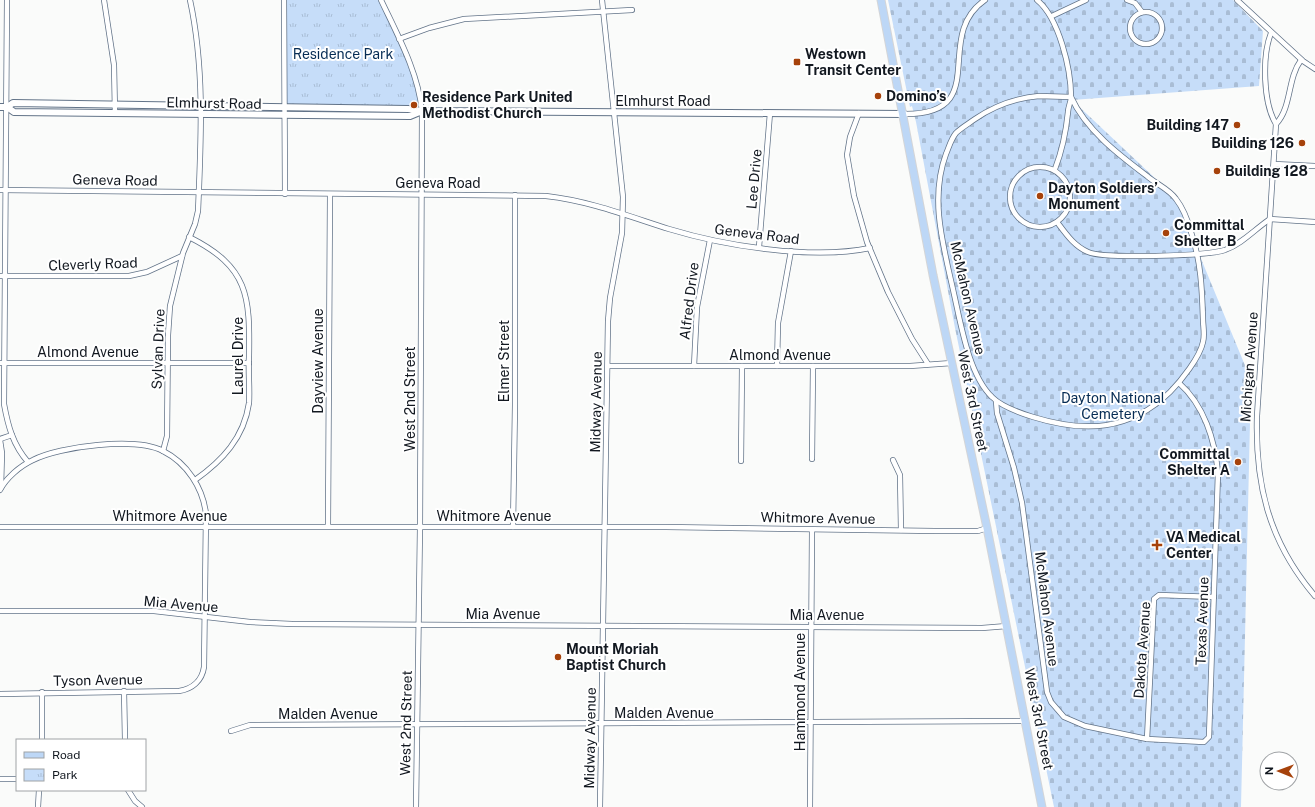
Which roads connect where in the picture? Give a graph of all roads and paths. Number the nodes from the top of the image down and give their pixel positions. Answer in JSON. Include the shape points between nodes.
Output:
{"nodes":[{"id":1,"x":7,"y":0,"type":"edge"},
{"id":2,"x":104,"y":0,"type":"edge"},
{"id":3,"x":190,"y":0,"type":"edge"},
{"id":4,"x":284,"y":0,"type":"edge"},
{"id":5,"x":381,"y":0,"type":"edge"},
{"id":6,"x":602,"y":0,"type":"edge"},
{"id":7,"x":882,"y":0,"type":"edge"},
{"id":8,"x":985,"y":0,"type":"edge"},
{"id":9,"x":1037,"y":0,"type":"edge"},
{"id":10,"x":1086,"y":0,"type":"edge"},
{"id":11,"x":1127,"y":0,"type":"edge"},
{"id":12,"x":1237,"y":0,"type":"edge"},
{"id":13,"x":632,"y":10,"type":"dead end"},
{"id":14,"x":604,"y":12,"type":"junction"},
{"id":15,"x":1142,"y":12,"type":"junction"},
{"id":16,"x":1052,"y":16,"type":"junction"},
{"id":17,"x":1271,"y":33,"type":"junction"},
{"id":18,"x":399,"y":39,"type":"junction"},
{"id":19,"x":1301,"y":60,"type":"junction"},
{"id":20,"x":1315,"y":70,"type":"edge"},
{"id":21,"x":1071,"y":97,"type":"junction"},
{"id":22,"x":115,"y":104,"type":"junction"},
{"id":23,"x":201,"y":105,"type":"junction"},
{"id":24,"x":3,"y":107,"type":"edge"},
{"id":25,"x":285,"y":107,"type":"junction"},
{"id":26,"x":422,"y":112,"type":"junction"},
{"id":27,"x":615,"y":112,"type":"junction"},
{"id":28,"x":115,"y":113,"type":"junction"},
{"id":29,"x":770,"y":113,"type":"junction"},
{"id":30,"x":859,"y":113,"type":"junction"},
{"id":31,"x":904,"y":114,"type":"junction"},
{"id":32,"x":200,"y":115,"type":"junction"},
{"id":33,"x":285,"y":116,"type":"junction"},
{"id":34,"x":1276,"y":124,"type":"junction"},
{"id":35,"x":1274,"y":164,"type":"junction"},
{"id":36,"x":1315,"y":166,"type":"edge"},
{"id":37,"x":1055,"y":169,"type":"junction"},
{"id":38,"x":0,"y":190,"type":"edge"},
{"id":39,"x":7,"y":190,"type":"junction"},
{"id":40,"x":199,"y":193,"type":"junction"},
{"id":41,"x":285,"y":194,"type":"junction"},
{"id":42,"x":422,"y":194,"type":"junction"},
{"id":43,"x":330,"y":195,"type":"junction"},
{"id":44,"x":515,"y":195,"type":"junction"},
{"id":45,"x":623,"y":213,"type":"junction"},
{"id":46,"x":1270,"y":219,"type":"junction"},
{"id":47,"x":1057,"y":222,"type":"junction"},
{"id":48,"x":1315,"y":222,"type":"edge"},
{"id":49,"x":189,"y":237,"type":"junction"},
{"id":50,"x":710,"y":240,"type":"junction"},
{"id":51,"x":759,"y":247,"type":"junction"},
{"id":52,"x":870,"y":248,"type":"junction"},
{"id":53,"x":791,"y":251,"type":"junction"},
{"id":54,"x":1198,"y":254,"type":"junction"},
{"id":55,"x":182,"y":256,"type":"junction"},
{"id":56,"x":0,"y":276,"type":"edge"},
{"id":57,"x":6,"y":276,"type":"junction"},
{"id":58,"x":3,"y":363,"type":"edge"},
{"id":59,"x":168,"y":363,"type":"junction"},
{"id":60,"x":249,"y":363,"type":"junction"},
{"id":61,"x":952,"y":363,"type":"junction"},
{"id":62,"x":928,"y":364,"type":"junction"},
{"id":63,"x":608,"y":366,"type":"junction"},
{"id":64,"x":694,"y":366,"type":"junction"},
{"id":65,"x":742,"y":366,"type":"junction"},
{"id":66,"x":777,"y":366,"type":"junction"},
{"id":67,"x":813,"y":366,"type":"junction"},
{"id":68,"x":1179,"y":383,"type":"junction"},
{"id":69,"x":996,"y":401,"type":"junction"},
{"id":70,"x":12,"y":435,"type":"junction"},
{"id":71,"x":0,"y":439,"type":"edge"},
{"id":72,"x":163,"y":451,"type":"junction"},
{"id":73,"x":812,"y":460,"type":"dead end"},
{"id":74,"x":894,"y":460,"type":"dead end"},
{"id":75,"x":741,"y":461,"type":"dead end"},
{"id":76,"x":28,"y":462,"type":"junction"},
{"id":77,"x":195,"y":480,"type":"junction"},
{"id":78,"x":1,"y":489,"type":"edge"},
{"id":79,"x":328,"y":526,"type":"junction"},
{"id":80,"x":0,"y":527,"type":"edge"},
{"id":81,"x":420,"y":527,"type":"junction"},
{"id":82,"x":513,"y":527,"type":"junction"},
{"id":83,"x":206,"y":528,"type":"junction"},
{"id":84,"x":605,"y":528,"type":"junction"},
{"id":85,"x":987,"y":528,"type":"junction"},
{"id":86,"x":812,"y":530,"type":"junction"},
{"id":87,"x":901,"y":530,"type":"junction"},
{"id":88,"x":1315,"y":596,"type":"edge"},
{"id":89,"x":1214,"y":597,"type":"junction"},
{"id":90,"x":0,"y":611,"type":"edge"},
{"id":91,"x":205,"y":616,"type":"junction"},
{"id":92,"x":419,"y":624,"type":"junction"},
{"id":93,"x":603,"y":625,"type":"junction"},
{"id":94,"x":811,"y":626,"type":"junction"},
{"id":95,"x":1007,"y":626,"type":"junction"},
{"id":96,"x":124,"y":691,"type":"junction"},
{"id":97,"x":42,"y":692,"type":"junction"},
{"id":98,"x":0,"y":694,"type":"edge"},
{"id":99,"x":1026,"y":721,"type":"junction"},
{"id":100,"x":601,"y":724,"type":"junction"},
{"id":101,"x":810,"y":724,"type":"junction"},
{"id":102,"x":417,"y":725,"type":"junction"},
{"id":103,"x":231,"y":731,"type":"dead end"},
{"id":104,"x":42,"y":739,"type":"edge"},
{"id":105,"x":124,"y":739,"type":"edge"},
{"id":106,"x":1147,"y":739,"type":"junction"},
{"id":107,"x":0,"y":779,"type":"edge"},
{"id":108,"x":16,"y":779,"type":"edge"},
{"id":109,"x":39,"y":791,"type":"edge"},
{"id":110,"x":129,"y":791,"type":"edge"},
{"id":111,"x":139,"y":806,"type":"edge"},
{"id":112,"x":38,"y":807,"type":"edge"},
{"id":113,"x":416,"y":807,"type":"edge"},
{"id":114,"x":600,"y":807,"type":"edge"},
{"id":115,"x":810,"y":807,"type":"edge"},
{"id":116,"x":1042,"y":807,"type":"edge"}],
"edges":[{"from":1,"to":24,"type":"street"},
{"from":2,"to":22,"type":"street","via":[[114,65]]},
{"from":3,"to":23,"type":"street","name":"Sylvan Drive","via":[[198,54]]},
{"from":4,"to":25,"type":"street"},
{"from":5,"to":18,"type":"street","name":"West 2nd Street"},
{"from":6,"to":14,"type":"street","name":"Midway Avenue"},
{"from":7,"to":31,"type":"main road","name":"West 3rd Street"},
{"from":8,"to":31,"type":"street","via":[[963,25],[957,82],[951,98],[933,111]]},
{"from":9,"to":16,"type":"street"},
{"from":10,"to":16,"type":"street"},
{"from":11,"to":15,"type":"street","via":[[1135,3]]},
{"from":12,"to":17,"type":"street"},
{"from":13,"to":14,"type":"street"},
{"from":14,"to":18,"type":"street","via":[[464,19]]},
{"from":14,"to":27,"type":"street","name":"Midway Avenue"},
{"from":15,"to":15,"type":"street","via":[[1148,11],[1157,15],[1162,23],[1160,36],[1150,44],[1138,42],[1132,37],[1130,30],[1132,18]]},
{"from":16,"to":21,"type":"street","via":[[1060,38]]},
{"from":17,"to":19,"type":"street"},
{"from":17,"to":34,"type":"street","name":"Michigan Avenue","via":[[1267,48],[1265,88]]},
{"from":18,"to":26,"type":"street","name":"West 2nd Street","via":[[418,84]]},
{"from":19,"to":20,"type":"street"},
{"from":19,"to":34,"type":"street","name":"Michigan Avenue","via":[[1293,75],[1283,114]]},
{"from":21,"to":37,"type":"street","via":[[1063,145]]},
{"from":21,"to":54,"type":"street","via":[[1092,128],[1103,139],[1176,198],[1187,220]]},
{"from":21,"to":69,"type":"street","name":"McMahon Avenue","via":[[1023,98],[981,114],[953,137],[939,176],[938,202],[942,231],[961,328],[975,368]]},
{"from":22,"to":23,"type":"street","name":"Elmhurst Road"},
{"from":22,"to":24,"type":"street","name":"Elmhurst Road","via":[[13,103]]},
{"from":22,"to":28,"type":"street"},
{"from":23,"to":25,"type":"street","name":"Elmhurst Road"},
{"from":23,"to":32,"type":"street","name":"Sylvan Drive"},
{"from":24,"to":28,"type":"street","name":"Elmhurst Road","via":[[14,112]]},
{"from":24,"to":39,"type":"street"},
{"from":25,"to":26,"type":"street","name":"Elmhurst Road","via":[[408,109]]},
{"from":25,"to":33,"type":"street"},
{"from":26,"to":27,"type":"street","name":"Elmhurst Road"},
{"from":26,"to":33,"type":"street","name":"Elmhurst Road","via":[[410,116]]},
{"from":26,"to":42,"type":"street","name":"West 2nd Street"},
{"from":27,"to":29,"type":"street","name":"Elmhurst Road"},
{"from":27,"to":45,"type":"street","name":"Midway Avenue"},
{"from":28,"to":32,"type":"street","name":"Elmhurst Road"},
{"from":29,"to":30,"type":"street","name":"Elmhurst Road"},
{"from":29,"to":51,"type":"street","name":"Lee Drive"},
{"from":30,"to":31,"type":"street","name":"Elmhurst Road"},
{"from":30,"to":52,"type":"street","via":[[848,143],[847,160],[854,196]]},
{"from":31,"to":61,"type":"main road","name":"West 3rd Street","via":[[930,262]]},
{"from":32,"to":33,"type":"street","name":"Elmhurst Road"},
{"from":32,"to":40,"type":"street","name":"Sylvan Drive"},
{"from":33,"to":41,"type":"street"},
{"from":34,"to":35,"type":"street","name":"Michigan Avenue"},
{"from":35,"to":36,"type":"street"},
{"from":35,"to":46,"type":"street","name":"Michigan Avenue"},
{"from":37,"to":47,"type":"street","via":[[1065,180],[1070,194],[1066,212]]},
{"from":37,"to":47,"type":"street","via":[[1039,167],[1023,171],[1014,181],[1010,196],[1013,212],[1027,224],[1042,226]]},
{"from":38,"to":39,"type":"street","name":"Geneva Road"},
{"from":39,"to":40,"type":"street","name":"Geneva Road"},
{"from":39,"to":57,"type":"street"},
{"from":40,"to":41,"type":"street","name":"Geneva Road"},
{"from":40,"to":49,"type":"street","name":"Sylvan Drive","via":[[197,218]]},
{"from":41,"to":43,"type":"street","name":"Geneva Road"},
{"from":42,"to":43,"type":"street","name":"Geneva Road"},
{"from":42,"to":44,"type":"street","name":"Geneva Road"},
{"from":42,"to":81,"type":"street","name":"West 2nd Street"},
{"from":43,"to":79,"type":"street","name":"Dayview Avenue"},
{"from":44,"to":45,"type":"street","name":"Geneva Road","via":[[574,200]]},
{"from":44,"to":82,"type":"street","name":"Elmer Street"},
{"from":45,"to":50,"type":"street","name":"Geneva Road"},
{"from":45,"to":63,"type":"street","name":"Midway Avenue","via":[[609,310]]},
{"from":46,"to":48,"type":"street"},
{"from":46,"to":54,"type":"street","via":[[1231,247]]},
{"from":46,"to":88,"type":"street","name":"Michigan Avenue","via":[[1257,416],[1258,469],[1263,498],[1280,544],[1298,575]]},
{"from":47,"to":54,"type":"street","via":[[1073,242],[1082,249],[1099,255]]},
{"from":49,"to":55,"type":"street","name":"Sylvan Drive"},
{"from":49,"to":60,"type":"street","name":"Laurel Drive","via":[[224,258],[243,286],[249,312]]},
{"from":50,"to":51,"type":"street","name":"Geneva Road"},
{"from":50,"to":64,"type":"street","name":"Alfred Drive","via":[[697,308]]},
{"from":51,"to":53,"type":"street","name":"Geneva Road"},
{"from":52,"to":53,"type":"street","name":"Geneva Road"},
{"from":52,"to":62,"type":"street","via":[[896,310]]},
{"from":53,"to":66,"type":"street","via":[[778,323]]},
{"from":54,"to":68,"type":"street","via":[[1204,342]]},
{"from":55,"to":57,"type":"street","name":"Cleverly Road","via":[[147,272],[129,276]]},
{"from":55,"to":59,"type":"street","name":"Sylvan Drive","via":[[170,306]]},
{"from":56,"to":57,"type":"street","name":"Cleverly Road"},
{"from":57,"to":58,"type":"street"},
{"from":58,"to":59,"type":"street","name":"Almond Avenue"},
{"from":58,"to":70,"type":"street","via":[[4,404]]},
{"from":59,"to":60,"type":"street","name":"Almond Avenue"},
{"from":59,"to":72,"type":"street","name":"Sylvan Drive","via":[[167,436]]},
{"from":60,"to":77,"type":"street","name":"Laurel Drive","via":[[249,402],[242,428],[222,459]]},
{"from":61,"to":62,"type":"street","name":"Almond Avenue"},
{"from":61,"to":85,"type":"main road","name":"West 3rd Street"},
{"from":62,"to":67,"type":"street","name":"Almond Avenue"},
{"from":63,"to":64,"type":"street","name":"Almond Avenue"},
{"from":63,"to":84,"type":"street","name":"Midway Avenue"},
{"from":64,"to":65,"type":"street","name":"Almond Avenue"},
{"from":65,"to":66,"type":"street","name":"Almond Avenue"},
{"from":65,"to":75,"type":"street"},
{"from":66,"to":67,"type":"street","name":"Almond Avenue"},
{"from":67,"to":73,"type":"street"},
{"from":68,"to":69,"type":"street","via":[[1143,412],[1121,422],[1096,427],[1056,424],[1028,416]]},
{"from":68,"to":89,"type":"street","name":"Texas Avenue","via":[[1186,389],[1203,416],[1212,439],[1217,464]]},
{"from":69,"to":106,"type":"street","name":"McMahon Avenue","via":[[1022,503],[1046,685],[1051,702],[1064,717],[1085,726]]},
{"from":70,"to":71,"type":"street"},
{"from":70,"to":76,"type":"street","via":[[15,445]]},
{"from":71,"to":78,"type":"street"},
{"from":72,"to":76,"type":"street","via":[[143,446],[88,446]]},
{"from":72,"to":77,"type":"street","via":[[182,465]]},
{"from":74,"to":87,"type":"street","via":[[900,475]]},
{"from":76,"to":78,"type":"street","via":[[8,478]]},
{"from":77,"to":83,"type":"street","via":[[204,502]]},
{"from":79,"to":81,"type":"street","name":"Whitmore Avenue"},
{"from":79,"to":83,"type":"street","name":"Whitmore Avenue"},
{"from":80,"to":83,"type":"street","name":"Whitmore Avenue"},
{"from":81,"to":82,"type":"street","name":"Whitmore Avenue"},
{"from":81,"to":92,"type":"street","name":"West 2nd Street"},
{"from":82,"to":84,"type":"street","name":"Whitmore Avenue"},
{"from":83,"to":91,"type":"street"},
{"from":84,"to":86,"type":"street","name":"Whitmore Avenue"},
{"from":84,"to":93,"type":"street","name":"Midway Avenue"},
{"from":85,"to":87,"type":"street","name":"Whitmore Avenue","via":[[971,531]]},
{"from":85,"to":95,"type":"main road","name":"West 3rd Street"},
{"from":86,"to":87,"type":"street","name":"Whitmore Avenue"},
{"from":86,"to":94,"type":"street","name":"Hammond Avenue"},
{"from":89,"to":106,"type":"street","name":"Dakota Avenue","via":[[1159,595],[1154,599]]},
{"from":89,"to":106,"type":"street","name":"Texas Avenue","via":[[1209,737],[1204,742]]},
{"from":90,"to":91,"type":"street","name":"Mia Avenue","via":[[154,611]]},
{"from":91,"to":92,"type":"street","name":"Mia Avenue","via":[[264,624]]},
{"from":91,"to":96,"type":"street","name":"Tyson Avenue","via":[[204,667],[194,684],[179,691]]},
{"from":92,"to":93,"type":"street","name":"Mia Avenue"},
{"from":92,"to":102,"type":"street","name":"West 2nd Street"},
{"from":93,"to":94,"type":"street","name":"Mia Avenue"},
{"from":93,"to":100,"type":"street","name":"Midway Avenue"},
{"from":94,"to":95,"type":"street","name":"Mia Avenue"},
{"from":94,"to":101,"type":"street","name":"Hammond Avenue"},
{"from":95,"to":99,"type":"main road","name":"West 3rd Street"},
{"from":96,"to":97,"type":"street","name":"Tyson Avenue"},
{"from":96,"to":105,"type":"street"},
{"from":97,"to":98,"type":"street","name":"Tyson Avenue"},
{"from":97,"to":104,"type":"street"},
{"from":99,"to":101,"type":"street","name":"Malden Avenue"},
{"from":99,"to":116,"type":"main road","name":"West 3rd Street"},
{"from":100,"to":101,"type":"street","name":"Malden Avenue"},
{"from":100,"to":102,"type":"street","name":"Malden Avenue"},
{"from":100,"to":114,"type":"street","name":"Midway Avenue"},
{"from":101,"to":115,"type":"street","name":"Hammond Avenue"},
{"from":102,"to":103,"type":"street","name":"Malden Avenue","via":[[250,725]]},
{"from":102,"to":113,"type":"street","name":"West 2nd Street"},
{"from":107,"to":108,"type":"street"},
{"from":109,"to":112,"type":"street"},
{"from":110,"to":111,"type":"street"}]}
